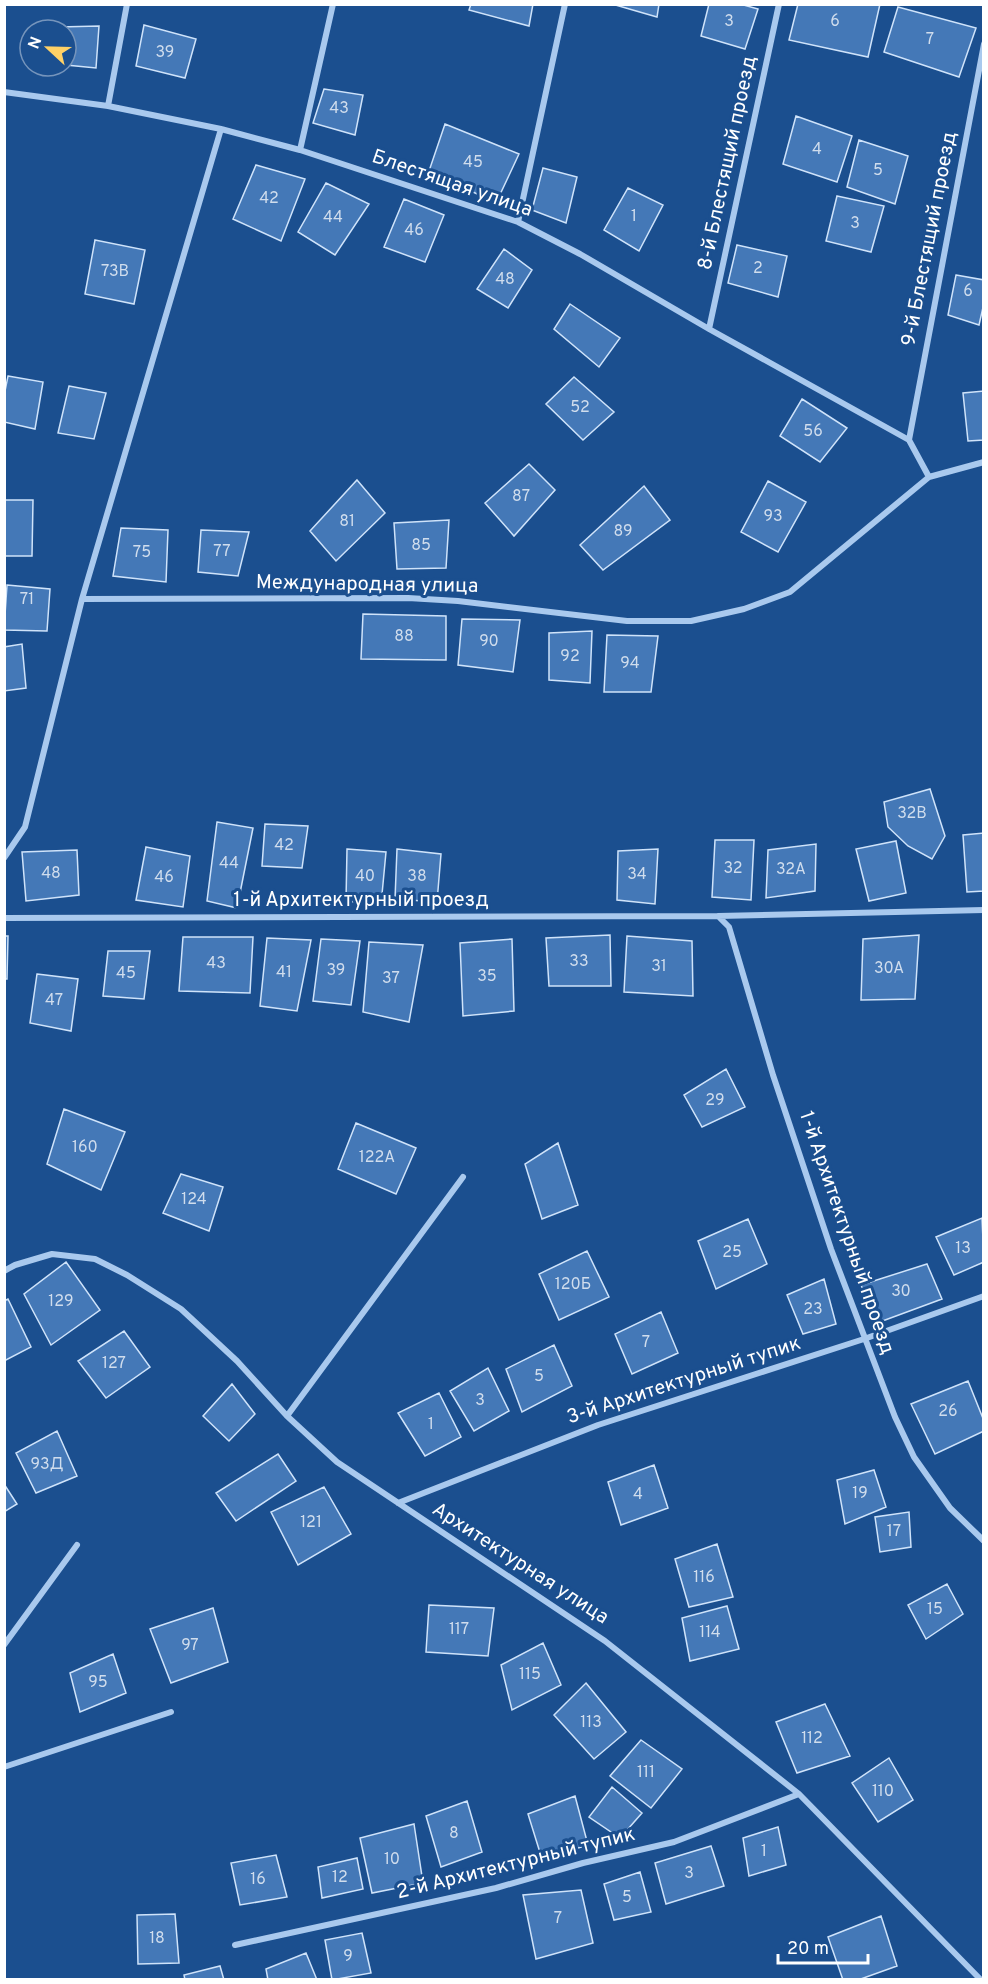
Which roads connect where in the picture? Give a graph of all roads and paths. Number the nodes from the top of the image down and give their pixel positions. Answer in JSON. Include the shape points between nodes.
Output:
{"nodes":[{"id":1,"x":127,"y":4,"type":"edge"},
{"id":2,"x":333,"y":4,"type":"edge"},
{"id":3,"x":565,"y":4,"type":"edge"},
{"id":4,"x":779,"y":4,"type":"edge"},
{"id":5,"x":984,"y":44,"type":"edge"},
{"id":6,"x":4,"y":92,"type":"edge"},
{"id":7,"x":108,"y":106,"type":"junction"},
{"id":8,"x":221,"y":129,"type":"junction"},
{"id":9,"x":300,"y":150,"type":"junction"},
{"id":10,"x":518,"y":222,"type":"junction"},
{"id":11,"x":709,"y":329,"type":"junction"},
{"id":12,"x":909,"y":440,"type":"junction"},
{"id":13,"x":984,"y":462,"type":"edge"},
{"id":14,"x":929,"y":477,"type":"junction"},
{"id":15,"x":82,"y":599,"type":"junction"},
{"id":16,"x":4,"y":858,"type":"edge"},
{"id":17,"x":984,"y":910,"type":"edge"},
{"id":18,"x":718,"y":916,"type":"junction"},
{"id":19,"x":4,"y":918,"type":"edge"},
{"id":20,"x":463,"y":1177,"type":"dead end"},
{"id":21,"x":4,"y":1271,"type":"edge"},
{"id":22,"x":984,"y":1296,"type":"edge"},
{"id":23,"x":864,"y":1339,"type":"junction"},
{"id":24,"x":286,"y":1416,"type":"junction"},
{"id":25,"x":398,"y":1503,"type":"junction"},
{"id":26,"x":984,"y":1541,"type":"edge"},
{"id":27,"x":77,"y":1545,"type":"dead end"},
{"id":28,"x":4,"y":1645,"type":"edge"},
{"id":29,"x":171,"y":1712,"type":"dead end"},
{"id":30,"x":4,"y":1767,"type":"edge"},
{"id":31,"x":799,"y":1794,"type":"junction"},
{"id":32,"x":236,"y":1945,"type":"dead end"},
{"id":33,"x":981,"y":1980,"type":"edge"}],
"edges":[{"from":1,"to":7,"type":"street"},
{"from":2,"to":9,"type":"street"},
{"from":3,"to":10,"type":"street"},
{"from":4,"to":11,"type":"street","name":"8-й Блестящий проезд"},
{"from":5,"to":12,"type":"street","name":"9-й Блестящий проезд"},
{"from":6,"to":7,"type":"street","name":"Блестящая улица"},
{"from":7,"to":8,"type":"street","name":"Блестящая улица"},
{"from":8,"to":9,"type":"street","name":"Блестящая улица"},
{"from":8,"to":15,"type":"street"},
{"from":9,"to":10,"type":"street","name":"Блестящая улица"},
{"from":10,"to":11,"type":"street","name":"Блестящая улица"},
{"from":11,"to":12,"type":"street","name":"Блестящая улица"},
{"from":12,"to":14,"type":"street"},
{"from":13,"to":14,"type":"street","name":"Международная улица"},
{"from":14,"to":15,"type":"street","name":"Международная улица","via":[[790,592],[744,609],[691,621],[627,621],[408,598]]},
{"from":15,"to":16,"type":"street","via":[[25,827]]},
{"from":17,"to":18,"type":"street","name":"1-й Архитектурный проезд"},
{"from":18,"to":19,"type":"street","name":"1-й Архитектурный проезд"},
{"from":18,"to":23,"type":"street","name":"1-й Архитектурный проезд","via":[[729,927],[784,1108]]},
{"from":20,"to":24,"type":"street"},
{"from":21,"to":24,"type":"street","name":"Архитектурная улица","via":[[52,1254],[95,1259],[127,1275],[181,1309],[237,1361]]},
{"from":22,"to":23,"type":"street","name":"3-й Архитектурный тупик"},
{"from":23,"to":25,"type":"street","name":"3-й Архитектурный тупик","via":[[598,1425]]},
{"from":23,"to":26,"type":"street","name":"1-й Архитектурный проезд","via":[[914,1457],[950,1508]]},
{"from":24,"to":25,"type":"street","name":"Архитектурная улица","via":[[337,1462]]},
{"from":25,"to":31,"type":"street","name":"Архитектурная улица","via":[[605,1641]]},
{"from":27,"to":28,"type":"street"},
{"from":29,"to":30,"type":"street"},
{"from":31,"to":32,"type":"street","name":"2-й Архитектурный тупик","via":[[674,1842],[476,1893]]},
{"from":31,"to":33,"type":"street","name":"Архитектурная улица"}]}
